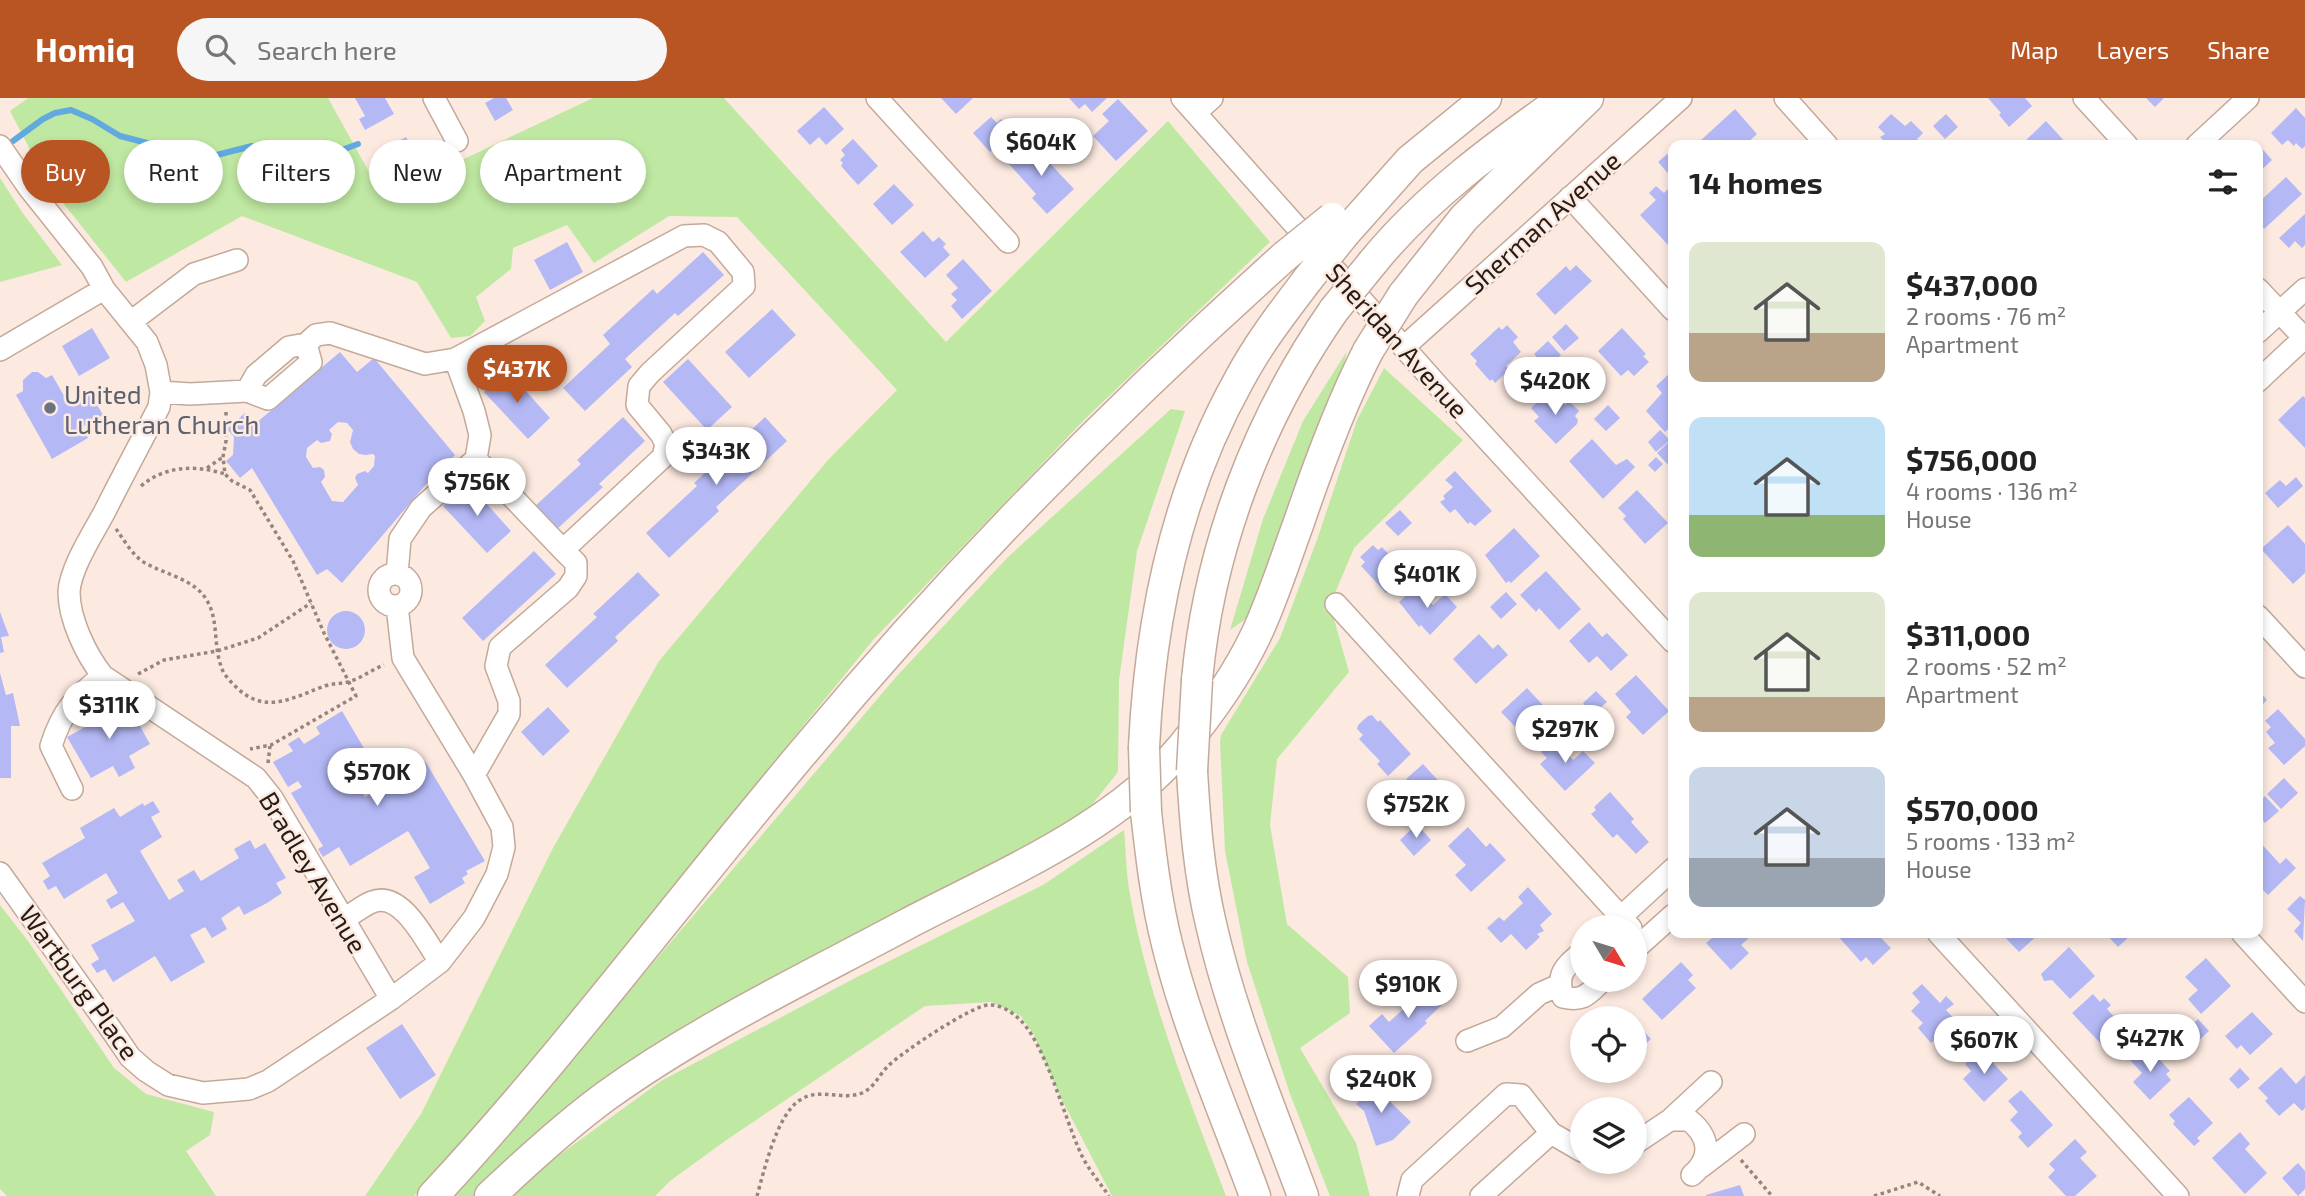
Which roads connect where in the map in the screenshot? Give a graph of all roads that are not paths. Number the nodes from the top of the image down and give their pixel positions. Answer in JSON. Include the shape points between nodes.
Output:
{"nodes":[{"id":1,"x":435,"y":98,"type":"edge"},
{"id":2,"x":877,"y":98,"type":"edge"},
{"id":3,"x":1212,"y":98,"type":"edge"},
{"id":4,"x":1486,"y":98,"type":"edge"},
{"id":5,"x":1564,"y":98,"type":"edge"},
{"id":6,"x":1588,"y":98,"type":"edge"},
{"id":7,"x":1681,"y":98,"type":"edge"},
{"id":8,"x":1785,"y":98,"type":"edge"},
{"id":9,"x":2084,"y":98,"type":"edge"},
{"id":10,"x":2248,"y":98,"type":"edge"},
{"id":11,"x":1189,"y":105,"type":"edge"},
{"id":12,"x":456,"y":140,"type":"edge"},
{"id":13,"x":1823,"y":140,"type":"edge"},
{"id":14,"x":2122,"y":140,"type":"edge"},
{"id":15,"x":2202,"y":140,"type":"edge"},
{"id":16,"x":0,"y":146,"type":"edge"},
{"id":17,"x":1570,"y":197,"type":"junction"},
{"id":18,"x":1338,"y":225,"type":"junction"},
{"id":19,"x":1008,"y":243,"type":"dead end"},
{"id":20,"x":237,"y":260,"type":"dead end"},
{"id":21,"x":104,"y":289,"type":"junction"},
{"id":22,"x":2305,"y":289,"type":"edge"},
{"id":23,"x":2263,"y":294,"type":"edge"},
{"id":24,"x":1668,"y":305,"type":"edge"},
{"id":25,"x":2279,"y":312,"type":"junction"},
{"id":26,"x":132,"y":321,"type":"junction"},
{"id":27,"x":2263,"y":327,"type":"edge"},
{"id":28,"x":2305,"y":338,"type":"edge"},
{"id":29,"x":1404,"y":347,"type":"junction"},
{"id":30,"x":0,"y":350,"type":"edge"},
{"id":31,"x":455,"y":359,"type":"junction"},
{"id":32,"x":2263,"y":376,"type":"edge"},
{"id":33,"x":161,"y":391,"type":"junction"},
{"id":34,"x":476,"y":459,"type":"junction"},
{"id":35,"x":563,"y":550,"type":"junction"},
{"id":36,"x":1336,"y":604,"type":"dead end"},
{"id":37,"x":2263,"y":621,"type":"edge"},
{"id":38,"x":1668,"y":637,"type":"edge"},
{"id":39,"x":2305,"y":667,"type":"edge"},
{"id":40,"x":103,"y":676,"type":"junction"},
{"id":41,"x":474,"y":775,"type":"junction"},
{"id":42,"x":72,"y":789,"type":"dead end"},
{"id":43,"x":0,"y":873,"type":"edge"},
{"id":44,"x":1668,"y":876,"type":"edge"},
{"id":45,"x":1613,"y":915,"type":"edge"},
{"id":46,"x":1641,"y":915,"type":"edge"},
{"id":47,"x":1668,"y":917,"type":"edge"},
{"id":48,"x":344,"y":919,"type":"junction"},
{"id":49,"x":1647,"y":926,"type":"edge"},
{"id":50,"x":1943,"y":938,"type":"edge"},
{"id":51,"x":2247,"y":938,"type":"edge"},
{"id":52,"x":440,"y":962,"type":"junction"},
{"id":53,"x":1570,"y":963,"type":"edge"},
{"id":54,"x":1559,"y":985,"type":"junction"},
{"id":55,"x":1589,"y":992,"type":"edge"},
{"id":56,"x":391,"y":999,"type":"junction"},
{"id":57,"x":2305,"y":1002,"type":"edge"},
{"id":58,"x":1467,"y":1041,"type":"dead end"},
{"id":59,"x":1711,"y":1082,"type":"dead end"},
{"id":60,"x":1670,"y":1120,"type":"junction"},
{"id":61,"x":1551,"y":1133,"type":"junction"},
{"id":62,"x":1744,"y":1134,"type":"road end"},
{"id":63,"x":1647,"y":1135,"type":"edge"},
{"id":64,"x":1570,"y":1144,"type":"edge"},
{"id":65,"x":433,"y":1196,"type":"edge"},
{"id":66,"x":490,"y":1196,"type":"edge"},
{"id":67,"x":1255,"y":1196,"type":"edge"},
{"id":68,"x":1303,"y":1196,"type":"edge"},
{"id":69,"x":1408,"y":1196,"type":"edge"},
{"id":70,"x":1481,"y":1196,"type":"edge"},
{"id":71,"x":2178,"y":1196,"type":"edge"}],
"edges":[{"from":1,"to":12,"type":"street"},
{"from":2,"to":19,"type":"street"},
{"from":3,"to":11,"type":"street"},
{"from":4,"to":18,"type":"highway"},
{"from":5,"to":68,"type":"highway","bridge":true,"via":[[1459,177],[1409,223],[1334,310],[1277,407],[1222,541],[1197,680],[1192,771],[1200,863],[1218,955],[1236,1014]]},
{"from":6,"to":66,"type":"highway","bridge":true,"via":[[1464,218],[1403,295],[1368,351],[1326,446],[1257,634],[1208,713],[1163,769],[1140,791],[1054,847],[667,1055],[583,1114]]},
{"from":7,"to":17,"type":"street","name":"Sherman Avenue"},
{"from":8,"to":13,"type":"street"},
{"from":9,"to":14,"type":"street"},
{"from":10,"to":15,"type":"street"},
{"from":11,"to":29,"type":"street","name":"Sheridan Avenue"},
{"from":16,"to":21,"type":"street"},
{"from":17,"to":24,"type":"street"},
{"from":17,"to":29,"type":"street","name":"Sherman Avenue"},
{"from":18,"to":65,"type":"highway","bridge":true,"via":[[1285,256],[1113,418],[912,625],[554,1059]]},
{"from":18,"to":67,"type":"highway","bridge":true,"via":[[1308,279],[1256,350],[1207,447],[1188,497],[1160,603],[1150,667],[1144,747],[1153,871],[1168,946],[1189,1016]]},
{"from":20,"to":26,"type":"street","via":[[194,274]]},
{"from":21,"to":26,"type":"street"},
{"from":21,"to":30,"type":"street"},
{"from":22,"to":25,"type":"street"},
{"from":23,"to":25,"type":"street"},
{"from":25,"to":27,"type":"street"},
{"from":25,"to":28,"type":"street"},
{"from":26,"to":33,"type":"street","via":[[147,342]]},
{"from":28,"to":32,"type":"street"},
{"from":29,"to":38,"type":"street","name":"Sheridan Avenue"},
{"from":31,"to":33,"type":"street","via":[[425,364],[330,333],[289,347],[256,375],[247,391]]},
{"from":31,"to":34,"type":"street","via":[[480,435]]},
{"from":31,"to":35,"type":"street","via":[[684,236],[704,235],[718,242],[743,272],[744,286],[639,386],[637,405],[661,434],[666,444],[663,457]]},
{"from":33,"to":40,"type":"street","name":"Bradley Avenue","via":[[159,407],[81,555],[70,585],[77,629]]},
{"from":34,"to":35,"type":"street"},
{"from":34,"to":41,"type":"street","name":"Wartburg Place","via":[[421,508],[400,539],[397,574],[408,581],[411,594],[397,606],[403,658]]},
{"from":35,"to":41,"type":"street","via":[[576,563],[576,576],[500,648],[496,666],[509,714]]},
{"from":36,"to":45,"type":"street"},
{"from":37,"to":39,"type":"street"},
{"from":40,"to":42,"type":"street","via":[[67,708],[51,746]]},
{"from":40,"to":48,"type":"street","name":"Bradley Avenue","via":[[256,778]]},
{"from":41,"to":52,"type":"street","name":"Wartburg Place","via":[[502,827],[505,847],[474,918]]},
{"from":43,"to":56,"type":"street","name":"Wartburg Place","via":[[130,1057],[168,1086],[204,1093],[249,1089]]},
{"from":44,"to":46,"type":"street"},
{"from":47,"to":49,"type":"street"},
{"from":48,"to":52,"type":"street","via":[[374,901],[391,901],[406,912]]},
{"from":48,"to":56,"type":"street","name":"Bradley Avenue"},
{"from":50,"to":71,"type":"street"},
{"from":51,"to":57,"type":"street"},
{"from":52,"to":56,"type":"street","name":"Wartburg Place"},
{"from":53,"to":54,"type":"street"},
{"from":54,"to":55,"type":"street","via":[[1563,997],[1576,1000]]},
{"from":54,"to":58,"type":"street","via":[[1539,993],[1502,1027]]},
{"from":59,"to":60,"type":"street"},
{"from":60,"to":62,"type":"street","via":[[1689,1120],[1701,1130],[1706,1146],[1696,1171]]},
{"from":60,"to":63,"type":"street"},
{"from":61,"to":64,"type":"street"},
{"from":61,"to":69,"type":"street","via":[[1521,1095],[1506,1094],[1412,1180]]},
{"from":61,"to":70,"type":"street"}]}
